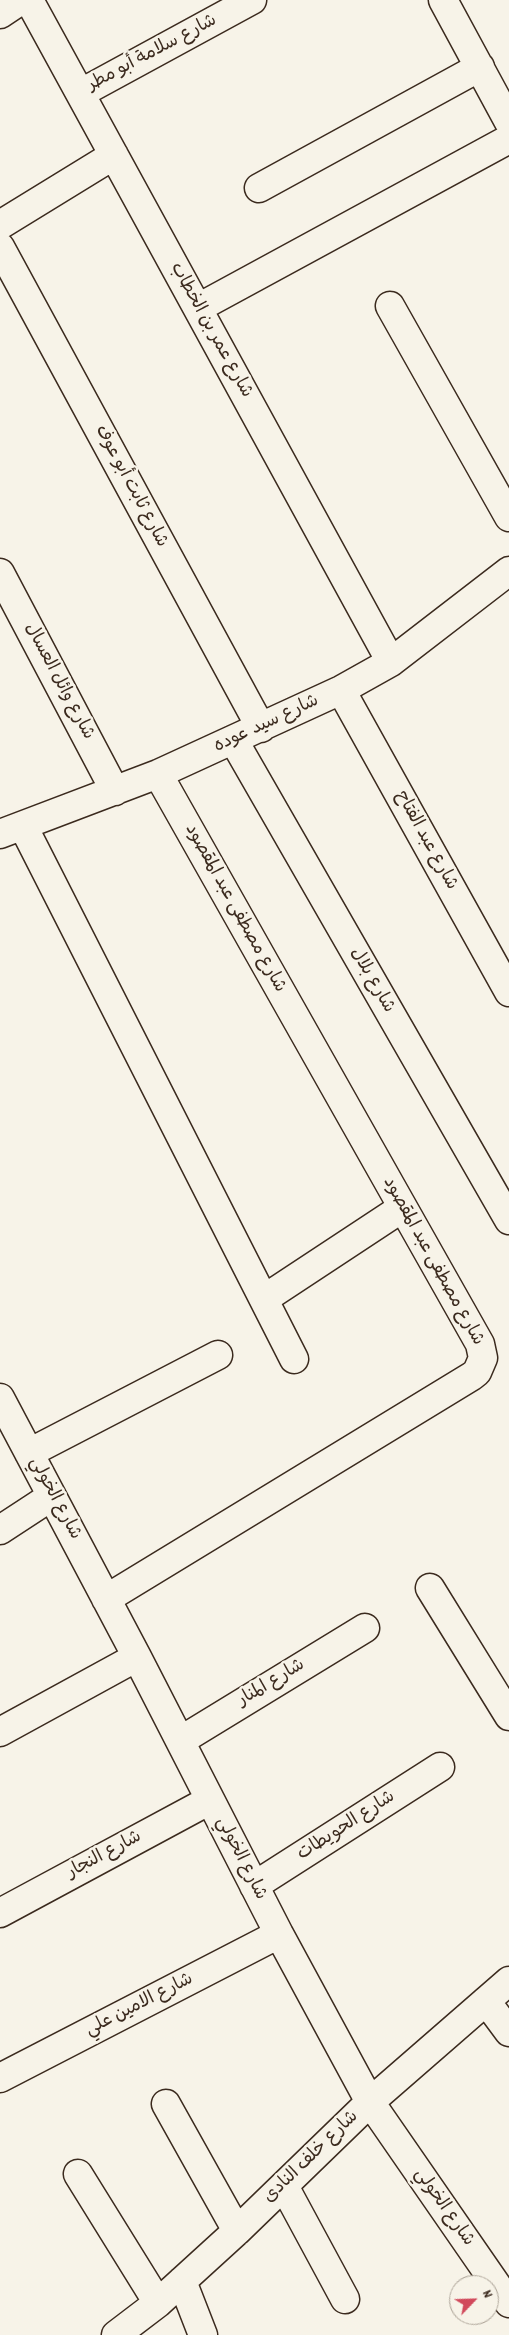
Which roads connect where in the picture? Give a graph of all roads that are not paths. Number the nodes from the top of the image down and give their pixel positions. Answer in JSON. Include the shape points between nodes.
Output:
{"nodes":[{"id":1,"x":21,"y":0,"type":"edge"},
{"id":2,"x":29,"y":0,"type":"edge"},
{"id":3,"x":252,"y":0,"type":"edge"},
{"id":4,"x":443,"y":0,"type":"edge"},
{"id":5,"x":0,"y":14,"type":"edge"},
{"id":6,"x":493,"y":77,"type":"edge"},
{"id":7,"x":80,"y":93,"type":"junction"},
{"id":8,"x":509,"y":122,"type":"edge"},
{"id":9,"x":509,"y":138,"type":"edge"},
{"id":10,"x":114,"y":155,"type":"junction"},
{"id":11,"x":259,"y":188,"type":"dead end"},
{"id":12,"x":0,"y":225,"type":"edge"},
{"id":13,"x":0,"y":246,"type":"edge"},
{"id":14,"x":390,"y":306,"type":"dead end"},
{"id":15,"x":198,"y":308,"type":"junction"},
{"id":16,"x":509,"y":517,"type":"edge"},
{"id":17,"x":509,"y":571,"type":"edge"},
{"id":18,"x":0,"y":573,"type":"edge"},
{"id":19,"x":391,"y":662,"type":"junction"},
{"id":20,"x":341,"y":690,"type":"junction"},
{"id":21,"x":261,"y":728,"type":"junction"},
{"id":22,"x":234,"y":741,"type":"junction"},
{"id":23,"x":158,"y":774,"type":"junction"},
{"id":24,"x":116,"y":791,"type":"junction"},
{"id":25,"x":11,"y":830,"type":"edge"},
{"id":26,"x":506,"y":978,"type":"edge"},
{"id":27,"x":402,"y":1208,"type":"junction"},
{"id":28,"x":509,"y":1220,"type":"edge"},
{"id":29,"x":264,"y":1299,"type":"junction"},
{"id":30,"x":218,"y":1355,"type":"dead end"},
{"id":31,"x":294,"y":1360,"type":"dead end"},
{"id":32,"x":0,"y":1398,"type":"edge"},
{"id":33,"x":29,"y":1453,"type":"junction"},
{"id":34,"x":52,"y":1496,"type":"junction"},
{"id":35,"x":0,"y":1530,"type":"edge"},
{"id":36,"x":430,"y":1588,"type":"dead end"},
{"id":37,"x":106,"y":1599,"type":"junction"},
{"id":38,"x":365,"y":1628,"type":"dead end"},
{"id":39,"x":137,"y":1657,"type":"junction"},
{"id":40,"x":509,"y":1716,"type":"edge"},
{"id":41,"x":0,"y":1732,"type":"edge"},
{"id":42,"x":180,"y":1740,"type":"junction"},
{"id":43,"x":440,"y":1767,"type":"dead end"},
{"id":44,"x":210,"y":1800,"type":"junction"},
{"id":45,"x":254,"y":1886,"type":"junction"},
{"id":46,"x":0,"y":1913,"type":"edge"},
{"id":47,"x":279,"y":1934,"type":"junction"},
{"id":48,"x":509,"y":1981,"type":"edge"},
{"id":49,"x":486,"y":2001,"type":"junction"},
{"id":50,"x":509,"y":2032,"type":"edge"},
{"id":51,"x":0,"y":2078,"type":"edge"},
{"id":52,"x":370,"y":2102,"type":"junction"},
{"id":53,"x":166,"y":2104,"type":"dead end"},
{"id":54,"x":78,"y":2174,"type":"dead end"},
{"id":55,"x":284,"y":2186,"type":"junction"},
{"id":56,"x":237,"y":2231,"type":"junction"},
{"id":57,"x":182,"y":2281,"type":"junction"},
{"id":58,"x":345,"y":2299,"type":"dead end"},
{"id":59,"x":158,"y":2303,"type":"junction"},
{"id":60,"x":509,"y":2303,"type":"edge"},
{"id":61,"x":116,"y":2335,"type":"edge"},
{"id":62,"x":203,"y":2335,"type":"edge"}],
"edges":[{"from":1,"to":5,"type":"street"},
{"from":2,"to":7,"type":"street","name":"شارع عمر بن الخطاب"},
{"from":3,"to":7,"type":"street","name":"شارع سلامة أبو مطر"},
{"from":4,"to":6,"type":"street"},
{"from":6,"to":8,"type":"street"},
{"from":6,"to":11,"type":"street"},
{"from":7,"to":10,"type":"street","name":"شارع عمر بن الخطاب"},
{"from":9,"to":15,"type":"street"},
{"from":10,"to":12,"type":"street"},
{"from":10,"to":15,"type":"street","name":"شارع عمر بن الخطاب"},
{"from":13,"to":21,"type":"street","name":"شارع ثابت أبو عوف"},
{"from":14,"to":16,"type":"street"},
{"from":15,"to":19,"type":"street","name":"شارع عمر بن الخطاب"},
{"from":17,"to":19,"type":"street","name":"شارع سيد عوده"},
{"from":18,"to":24,"type":"street","name":"شارع وائل العسال"},
{"from":19,"to":20,"type":"street","name":"شارع سيد عوده"},
{"from":20,"to":21,"type":"street","name":"شارع سيد عوده"},
{"from":20,"to":26,"type":"street","name":"شارع عبد الفتاح"},
{"from":21,"to":22,"type":"street","name":"شارع سيد عوده"},
{"from":22,"to":23,"type":"street","name":"شارع سيد عوده"},
{"from":22,"to":28,"type":"street","name":"شارع بلال"},
{"from":23,"to":24,"type":"street","name":"شارع سيد عوده"},
{"from":23,"to":27,"type":"street","name":"شارع مصطفى عبد المقصود"},
{"from":24,"to":25,"type":"street","name":"شارع سيد عوده"},
{"from":25,"to":29,"type":"street"},
{"from":27,"to":29,"type":"street"},
{"from":27,"to":37,"type":"street","name":"شارع مصطفى عبد المقصود","via":[[480,1344],[483,1358],[477,1372]]},
{"from":29,"to":31,"type":"street"},
{"from":30,"to":33,"type":"street"},
{"from":32,"to":33,"type":"street","name":"شارع الخولي"},
{"from":33,"to":34,"type":"street","name":"شارع الخولي"},
{"from":34,"to":35,"type":"street"},
{"from":34,"to":37,"type":"street","name":"شارع الخولي"},
{"from":36,"to":40,"type":"street"},
{"from":37,"to":39,"type":"street","name":"شارع الخولي"},
{"from":38,"to":42,"type":"street","name":"شارع المنار"},
{"from":39,"to":41,"type":"street"},
{"from":39,"to":42,"type":"street","name":"شارع الخولي"},
{"from":42,"to":44,"type":"street","name":"شارع الخولي"},
{"from":43,"to":45,"type":"street","name":"شارع الحويطات"},
{"from":44,"to":45,"type":"street","name":"شارع الخولي"},
{"from":44,"to":46,"type":"street","name":"شارع النجار"},
{"from":45,"to":47,"type":"street","name":"شارع الخولي"},
{"from":47,"to":51,"type":"street","name":"شارع الامين علي"},
{"from":47,"to":52,"type":"street","name":"شارع الخولي"},
{"from":48,"to":49,"type":"street","name":"شارع خلف النادى"},
{"from":49,"to":50,"type":"street"},
{"from":49,"to":52,"type":"street","name":"شارع خلف النادى"},
{"from":52,"to":55,"type":"street","name":"شارع خلف النادى"},
{"from":52,"to":60,"type":"street","name":"شارع الخولي"},
{"from":53,"to":56,"type":"street"},
{"from":54,"to":59,"type":"street"},
{"from":55,"to":56,"type":"street","name":"شارع خلف النادى"},
{"from":55,"to":58,"type":"street"},
{"from":56,"to":57,"type":"street","name":"شارع خلف النادى"},
{"from":57,"to":59,"type":"street","name":"شارع خلف النادى"},
{"from":57,"to":62,"type":"street"},
{"from":59,"to":61,"type":"street","name":"شارع خلف النادى"}]}
